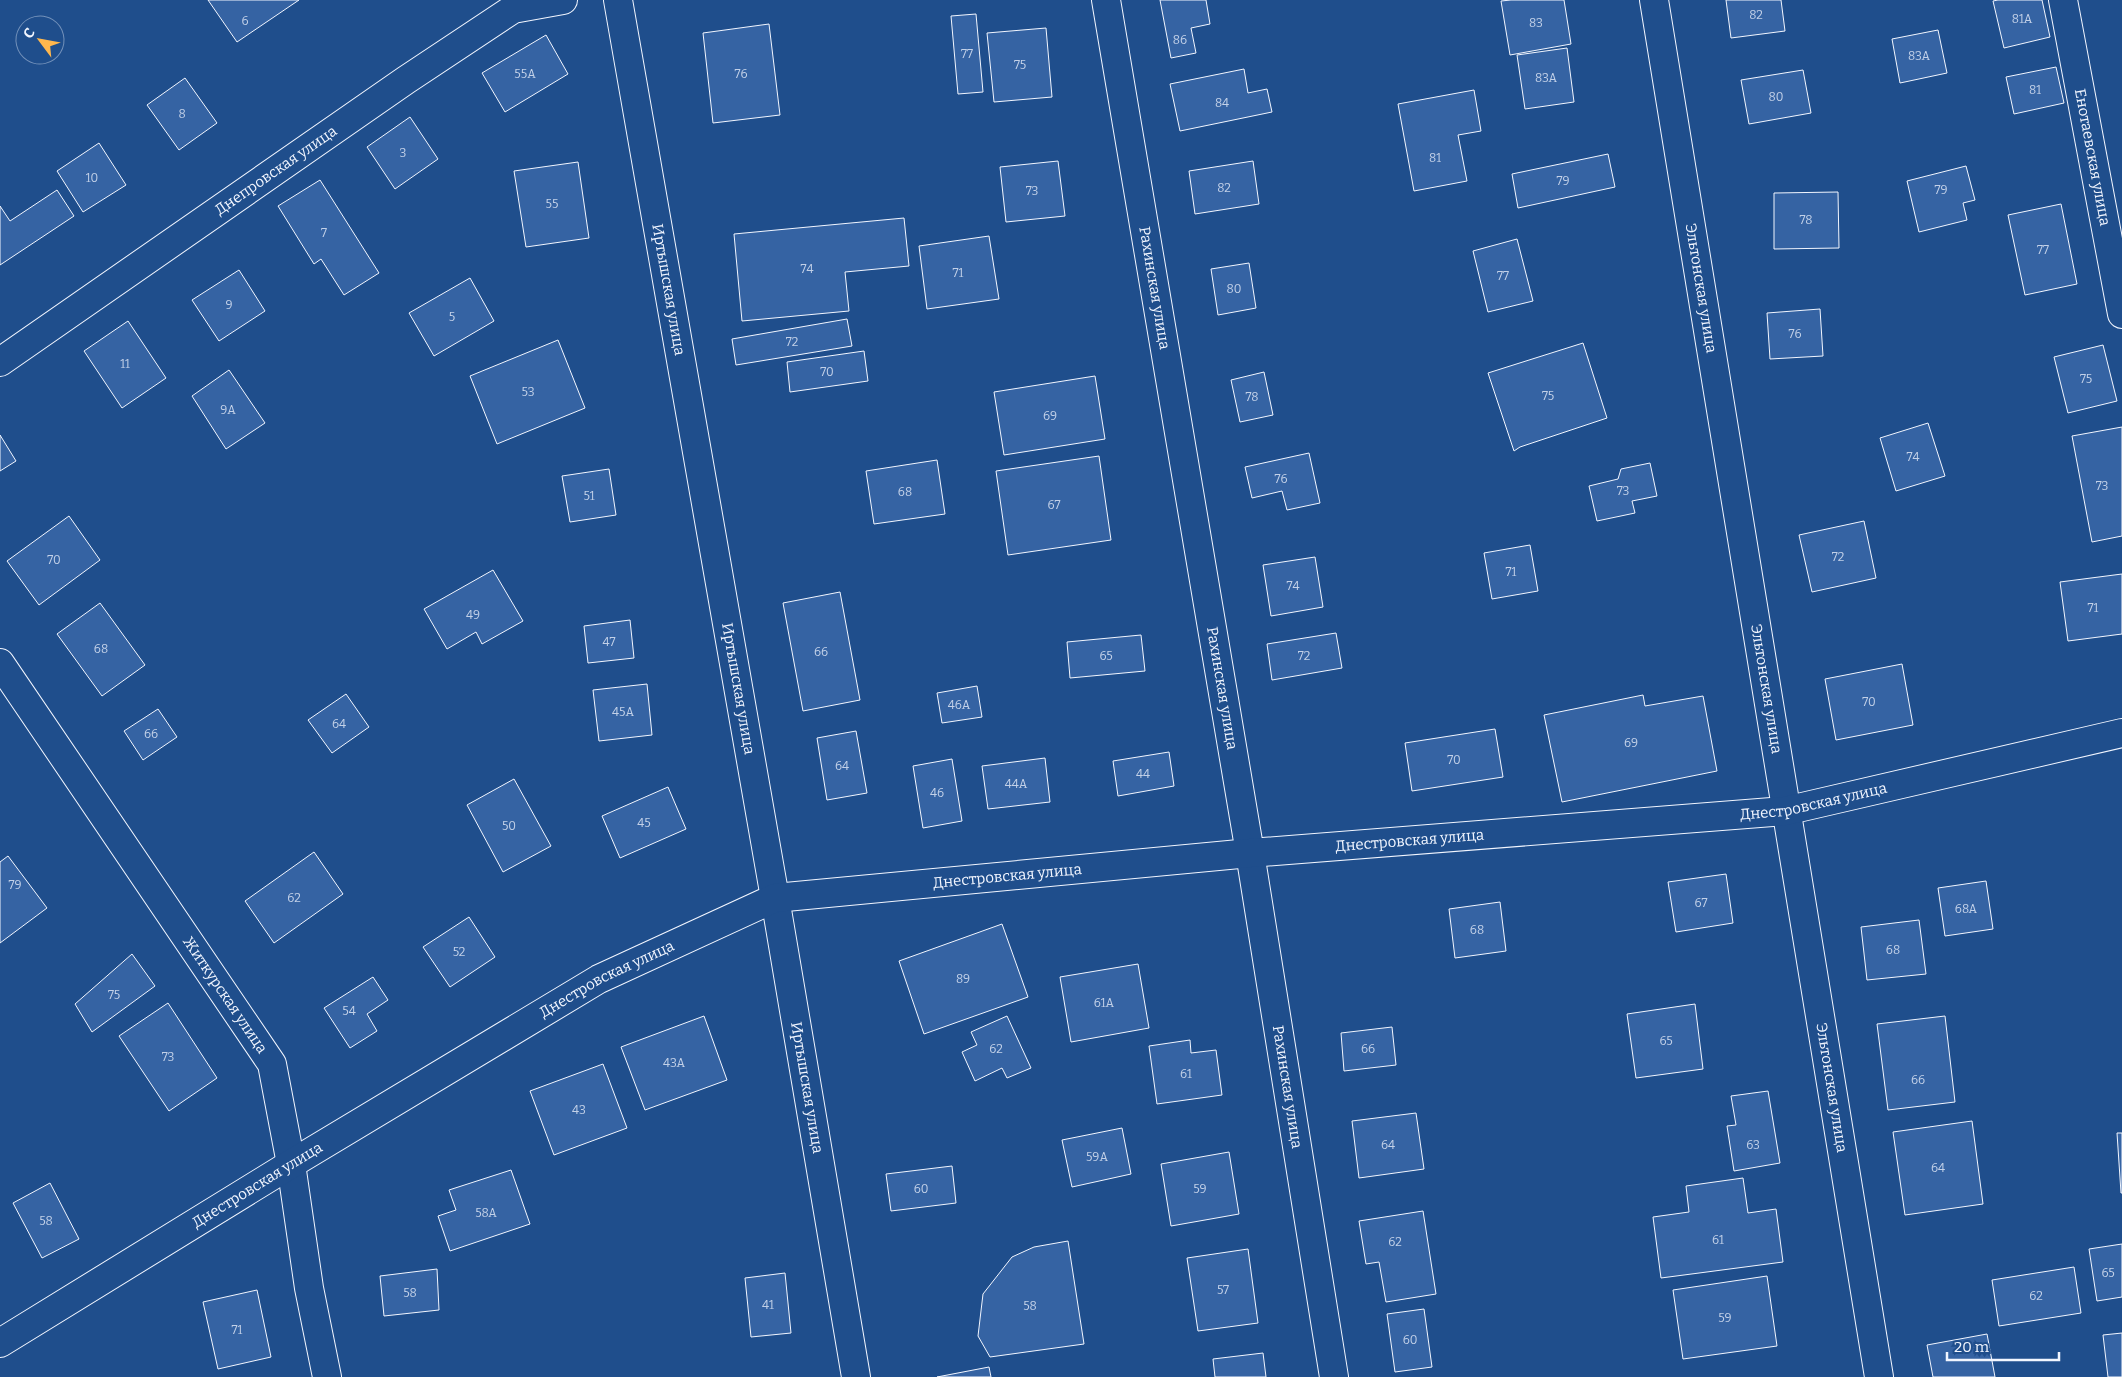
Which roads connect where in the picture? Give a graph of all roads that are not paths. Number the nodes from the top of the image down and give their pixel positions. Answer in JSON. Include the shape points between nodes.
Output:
{"nodes":[{"id":1,"x":563,"y":0,"type":"edge"},
{"id":2,"x":618,"y":0,"type":"edge"},
{"id":3,"x":1106,"y":0,"type":"edge"},
{"id":4,"x":1654,"y":0,"type":"edge"},
{"id":5,"x":2063,"y":0,"type":"edge"},
{"id":6,"x":2122,"y":314,"type":"edge"},
{"id":7,"x":0,"y":362,"type":"edge"},
{"id":8,"x":0,"y":662,"type":"edge"},
{"id":9,"x":2122,"y":733,"type":"edge"},
{"id":10,"x":1786,"y":811,"type":"junction"},
{"id":11,"x":1250,"y":853,"type":"junction"},
{"id":12,"x":775,"y":898,"type":"junction"},
{"id":13,"x":291,"y":1164,"type":"junction"},
{"id":14,"x":0,"y":1343,"type":"edge"},
{"id":15,"x":327,"y":1377,"type":"edge"},
{"id":16,"x":856,"y":1377,"type":"edge"},
{"id":17,"x":1334,"y":1377,"type":"edge"},
{"id":18,"x":1879,"y":1377,"type":"edge"}],
"edges":[{"from":1,"to":7,"type":"street","name":"Днепровская улица","via":[[513,9]]},
{"from":2,"to":12,"type":"street","name":"Иртышская улица"},
{"from":3,"to":11,"type":"street","name":"Рахинская улица"},
{"from":4,"to":10,"type":"street","name":"Эльтонская улица"},
{"from":5,"to":6,"type":"street","name":"Енотаевская улица"},
{"from":8,"to":13,"type":"street","name":"Житкурская улица","via":[[272,1064]]},
{"from":9,"to":10,"type":"street","name":"Днестровская улица"},
{"from":10,"to":11,"type":"street","name":"Днестровская улица"},
{"from":10,"to":18,"type":"street","name":"Эльтонская улица"},
{"from":11,"to":12,"type":"street","name":"Днестровская улица"},
{"from":11,"to":17,"type":"street","name":"Рахинская улица"},
{"from":12,"to":13,"type":"street","name":"Днестровская улица","via":[[599,979]]},
{"from":12,"to":16,"type":"street","name":"Иртышская улица"},
{"from":13,"to":14,"type":"street","name":"Днестровская улица"},
{"from":13,"to":15,"type":"street","name":"Житкурская улица","via":[[309,1288]]}]}
